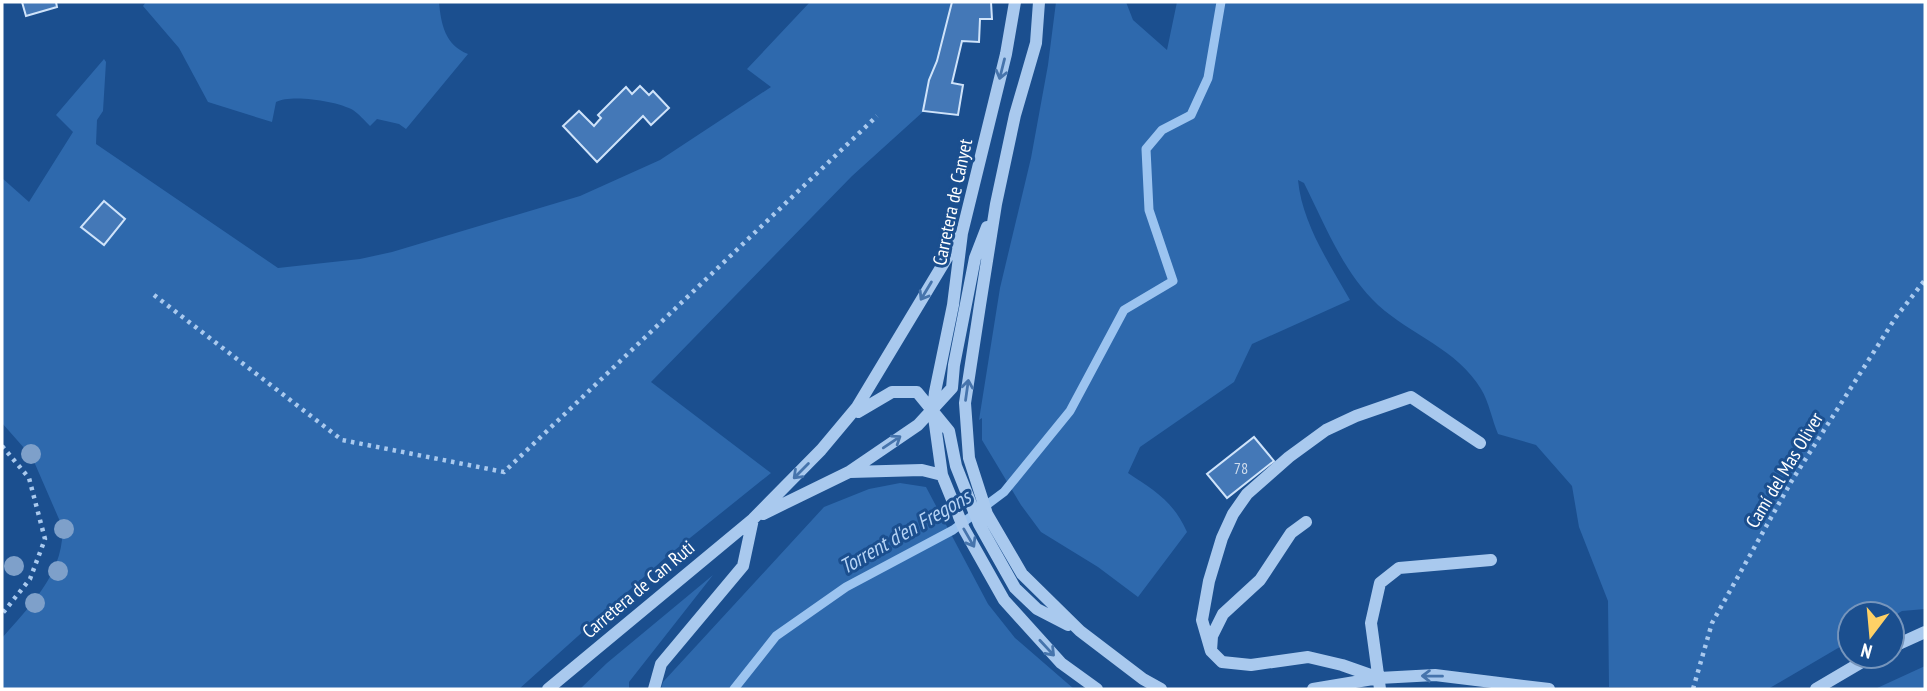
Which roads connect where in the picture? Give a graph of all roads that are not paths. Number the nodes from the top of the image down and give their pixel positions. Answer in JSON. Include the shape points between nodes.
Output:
{"nodes":[{"id":1,"x":1015,"y":2,"type":"edge"},
{"id":2,"x":1039,"y":2,"type":"edge"},
{"id":3,"x":996,"y":204,"type":"junction"},
{"id":4,"x":962,"y":233,"type":"junction"},
{"id":5,"x":933,"y":411,"type":"junction"},
{"id":6,"x":846,"y":421,"type":"junction"},
{"id":7,"x":1480,"y":443,"type":"dead end"},
{"id":8,"x":849,"y":472,"type":"junction"},
{"id":9,"x":942,"y":475,"type":"junction"},
{"id":10,"x":753,"y":519,"type":"junction"},
{"id":11,"x":1306,"y":522,"type":"dead end"},
{"id":12,"x":1491,"y":560,"type":"dead end"},
{"id":13,"x":1080,"y":631,"type":"junction"},
{"id":14,"x":1925,"y":632,"type":"edge"},
{"id":15,"x":1906,"y":641,"type":"edge"},
{"id":16,"x":1211,"y":651,"type":"junction"},
{"id":17,"x":1848,"y":670,"type":"edge"},
{"id":18,"x":1379,"y":684,"type":"edge"},
{"id":19,"x":548,"y":689,"type":"edge"},
{"id":20,"x":654,"y":689,"type":"edge"},
{"id":21,"x":1097,"y":689,"type":"edge"},
{"id":22,"x":1161,"y":689,"type":"edge"},
{"id":23,"x":1312,"y":689,"type":"edge"},
{"id":24,"x":1549,"y":689,"type":"edge"},
{"id":25,"x":1816,"y":689,"type":"edge"}],
"edges":[{"from":1,"to":4,"type":"street","name":"Carretera de Canyet","one_way":true},
{"from":2,"to":3,"type":"street","via":[[1036,43]]},
{"from":3,"to":5,"type":"street","name":"Carretera de Can Ruti","via":[[975,258],[952,388]]},
{"from":13,"to":3,"type":"street","one_way":true,"via":[[1022,574],[987,514],[969,458],[965,403]]},
{"from":4,"to":5,"type":"street","name":"Carretera de Canyet"},
{"from":4,"to":6,"type":"street","one_way":true},
{"from":5,"to":6,"type":"street","via":[[917,391],[892,392]]},
{"from":8,"to":5,"type":"street","name":"Carretera de Can Ruti","one_way":true},
{"from":5,"to":9,"type":"street","name":"Carretera de Canyet"},
{"from":5,"to":13,"type":"street","via":[[949,431],[956,467],[979,524],[1016,588],[1037,609]]},
{"from":6,"to":10,"type":"street","name":"Carretera de Can Ruti","one_way":true},
{"from":7,"to":16,"type":"street","via":[[1411,397],[1326,430],[1289,457],[1247,494],[1222,538],[1202,620]]},
{"from":8,"to":9,"type":"street","via":[[922,470]]},
{"from":8,"to":10,"type":"street","name":"Carretera de Can Ruti"},
{"from":9,"to":21,"type":"street","name":"Carretera de Canyet","one_way":true,"via":[[964,529],[1004,600],[1061,663]]},
{"from":10,"to":19,"type":"street","name":"Carretera de Can Ruti"},
{"from":10,"to":20,"type":"street","via":[[743,566],[661,664]]},
{"from":11,"to":16,"type":"street","via":[[1291,533],[1260,580],[1223,614],[1212,636]]},
{"from":12,"to":18,"type":"street","via":[[1399,568],[1380,583],[1371,622]]},
{"from":13,"to":22,"type":"street"},
{"from":14,"to":15,"type":"street"},
{"from":16,"to":18,"type":"street","via":[[1222,662],[1251,665],[1308,657],[1342,665]]},
{"from":17,"to":25,"type":"street"},
{"from":18,"to":23,"type":"street"},
{"from":24,"to":18,"type":"street","one_way":true,"via":[[1435,675]]}]}
